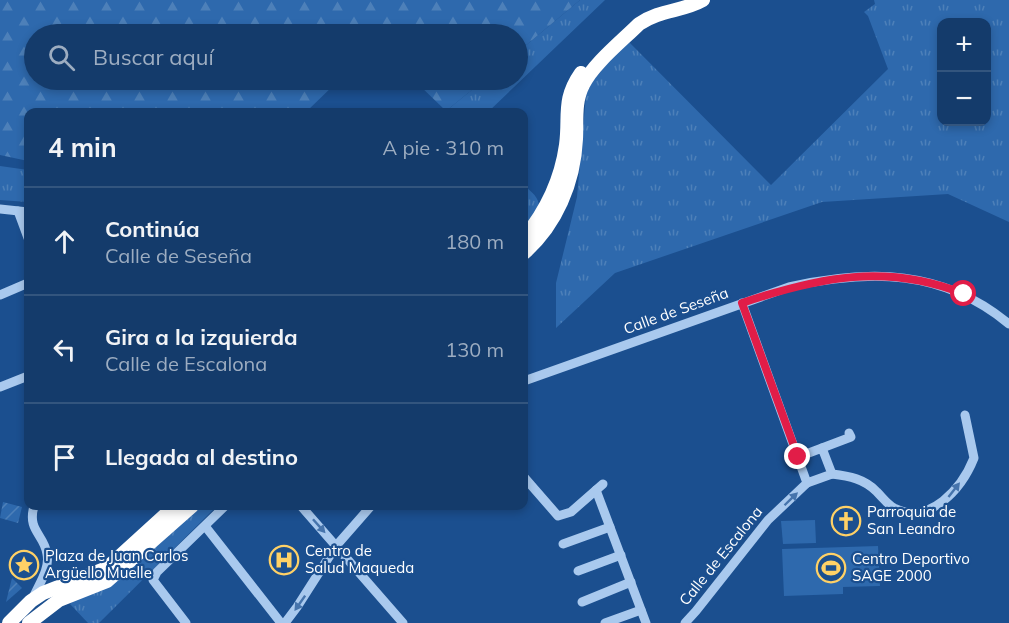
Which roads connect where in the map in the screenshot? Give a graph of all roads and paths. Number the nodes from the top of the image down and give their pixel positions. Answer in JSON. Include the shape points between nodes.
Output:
{"nodes":[{"id":1,"x":675,"y":0,"type":"edge"},
{"id":2,"x":703,"y":0,"type":"edge"},
{"id":3,"x":0,"y":209,"type":"edge"},
{"id":4,"x":23,"y":211,"type":"edge"},
{"id":5,"x":544,"y":211,"type":"junction"},
{"id":6,"x":528,"y":218,"type":"edge"},
{"id":7,"x":528,"y":233,"type":"edge"},
{"id":8,"x":528,"y":249,"type":"edge"},
{"id":9,"x":24,"y":285,"type":"edge"},
{"id":10,"x":0,"y":295,"type":"edge"},
{"id":11,"x":742,"y":303,"type":"junction"},
{"id":12,"x":1009,"y":324,"type":"edge"},
{"id":13,"x":24,"y":378,"type":"edge"},
{"id":14,"x":528,"y":380,"type":"edge"},
{"id":15,"x":0,"y":387,"type":"edge"},
{"id":16,"x":965,"y":415,"type":"dead end"},
{"id":17,"x":849,"y":433,"type":"dead end"},
{"id":18,"x":822,"y":448,"type":"junction"},
{"id":19,"x":798,"y":457,"type":"junction"},
{"id":20,"x":832,"y":474,"type":"junction"},
{"id":21,"x":528,"y":482,"type":"edge"},
{"id":22,"x":807,"y":483,"type":"junction"},
{"id":23,"x":33,"y":510,"type":"edge"},
{"id":24,"x":171,"y":510,"type":"edge"},
{"id":25,"x":187,"y":510,"type":"edge"},
{"id":26,"x":221,"y":510,"type":"edge"},
{"id":27,"x":304,"y":510,"type":"edge"},
{"id":28,"x":367,"y":510,"type":"edge"},
{"id":29,"x":205,"y":526,"type":"junction"},
{"id":30,"x":610,"y":527,"type":"junction"},
{"id":31,"x":563,"y":544,"type":"dead end"},
{"id":32,"x":336,"y":546,"type":"junction"},
{"id":33,"x":621,"y":555,"type":"junction"},
{"id":34,"x":578,"y":571,"type":"dead end"},
{"id":35,"x":631,"y":582,"type":"junction"},
{"id":36,"x":31,"y":601,"type":"junction"},
{"id":37,"x":582,"y":602,"type":"dead end"},
{"id":38,"x":641,"y":610,"type":"junction"},
{"id":39,"x":9,"y":623,"type":"edge"},
{"id":40,"x":29,"y":623,"type":"edge"},
{"id":41,"x":186,"y":623,"type":"edge"},
{"id":42,"x":283,"y":623,"type":"edge"},
{"id":43,"x":403,"y":623,"type":"edge"},
{"id":44,"x":606,"y":623,"type":"edge"},
{"id":45,"x":646,"y":623,"type":"edge"},
{"id":46,"x":685,"y":623,"type":"edge"}],
"edges":[{"from":1,"to":5,"type":"highway","via":[[656,5],[636,17],[573,84],[559,179]]},
{"from":2,"to":8,"type":"highway","via":[[648,18],[592,70],[577,104],[574,161],[564,198]]},
{"from":3,"to":4,"type":"street"},
{"from":5,"to":6,"type":"highway"},
{"from":5,"to":7,"type":"highway"},
{"from":9,"to":10,"type":"street"},
{"from":11,"to":12,"type":"street","name":"Calle de Seseña","via":[[808,283],[898,277],[964,294]]},
{"from":11,"to":14,"type":"street","name":"Calle de Seseña"},
{"from":11,"to":19,"type":"street"},
{"from":13,"to":15,"type":"street"},
{"from":20,"to":16,"type":"street","one_way":true,"via":[[867,483],[892,507],[904,512],[918,512],[942,503],[974,458]]},
{"from":17,"to":18,"type":"street","via":[[851,438]]},
{"from":18,"to":19,"type":"street"},
{"from":18,"to":20,"type":"street"},
{"from":19,"to":22,"type":"street"},
{"from":20,"to":22,"type":"street","name":"Calle de Escalona"},
{"from":21,"to":30,"type":"street","via":[[558,516],[571,512],[600,487]]},
{"from":46,"to":22,"type":"street","name":"Calle de Escalona","one_way":true,"via":[[768,520]]},
{"from":23,"to":36,"type":"street","via":[[33,527],[48,555],[47,567]]},
{"from":24,"to":36,"type":"highway","via":[[107,568]]},
{"from":25,"to":40,"type":"highway","via":[[106,581],[59,600]]},
{"from":26,"to":29,"type":"street"},
{"from":27,"to":32,"type":"street","one_way":true},
{"from":28,"to":32,"type":"street"},
{"from":29,"to":41,"type":"street","via":[[153,580]]},
{"from":29,"to":42,"type":"street"},
{"from":30,"to":31,"type":"street"},
{"from":30,"to":33,"type":"street"},
{"from":32,"to":42,"type":"street","one_way":true},
{"from":32,"to":43,"type":"street"},
{"from":33,"to":34,"type":"street"},
{"from":33,"to":35,"type":"street"},
{"from":35,"to":37,"type":"street"},
{"from":35,"to":38,"type":"street"},
{"from":36,"to":39,"type":"highway"},
{"from":38,"to":44,"type":"street"},
{"from":38,"to":45,"type":"street"}]}
